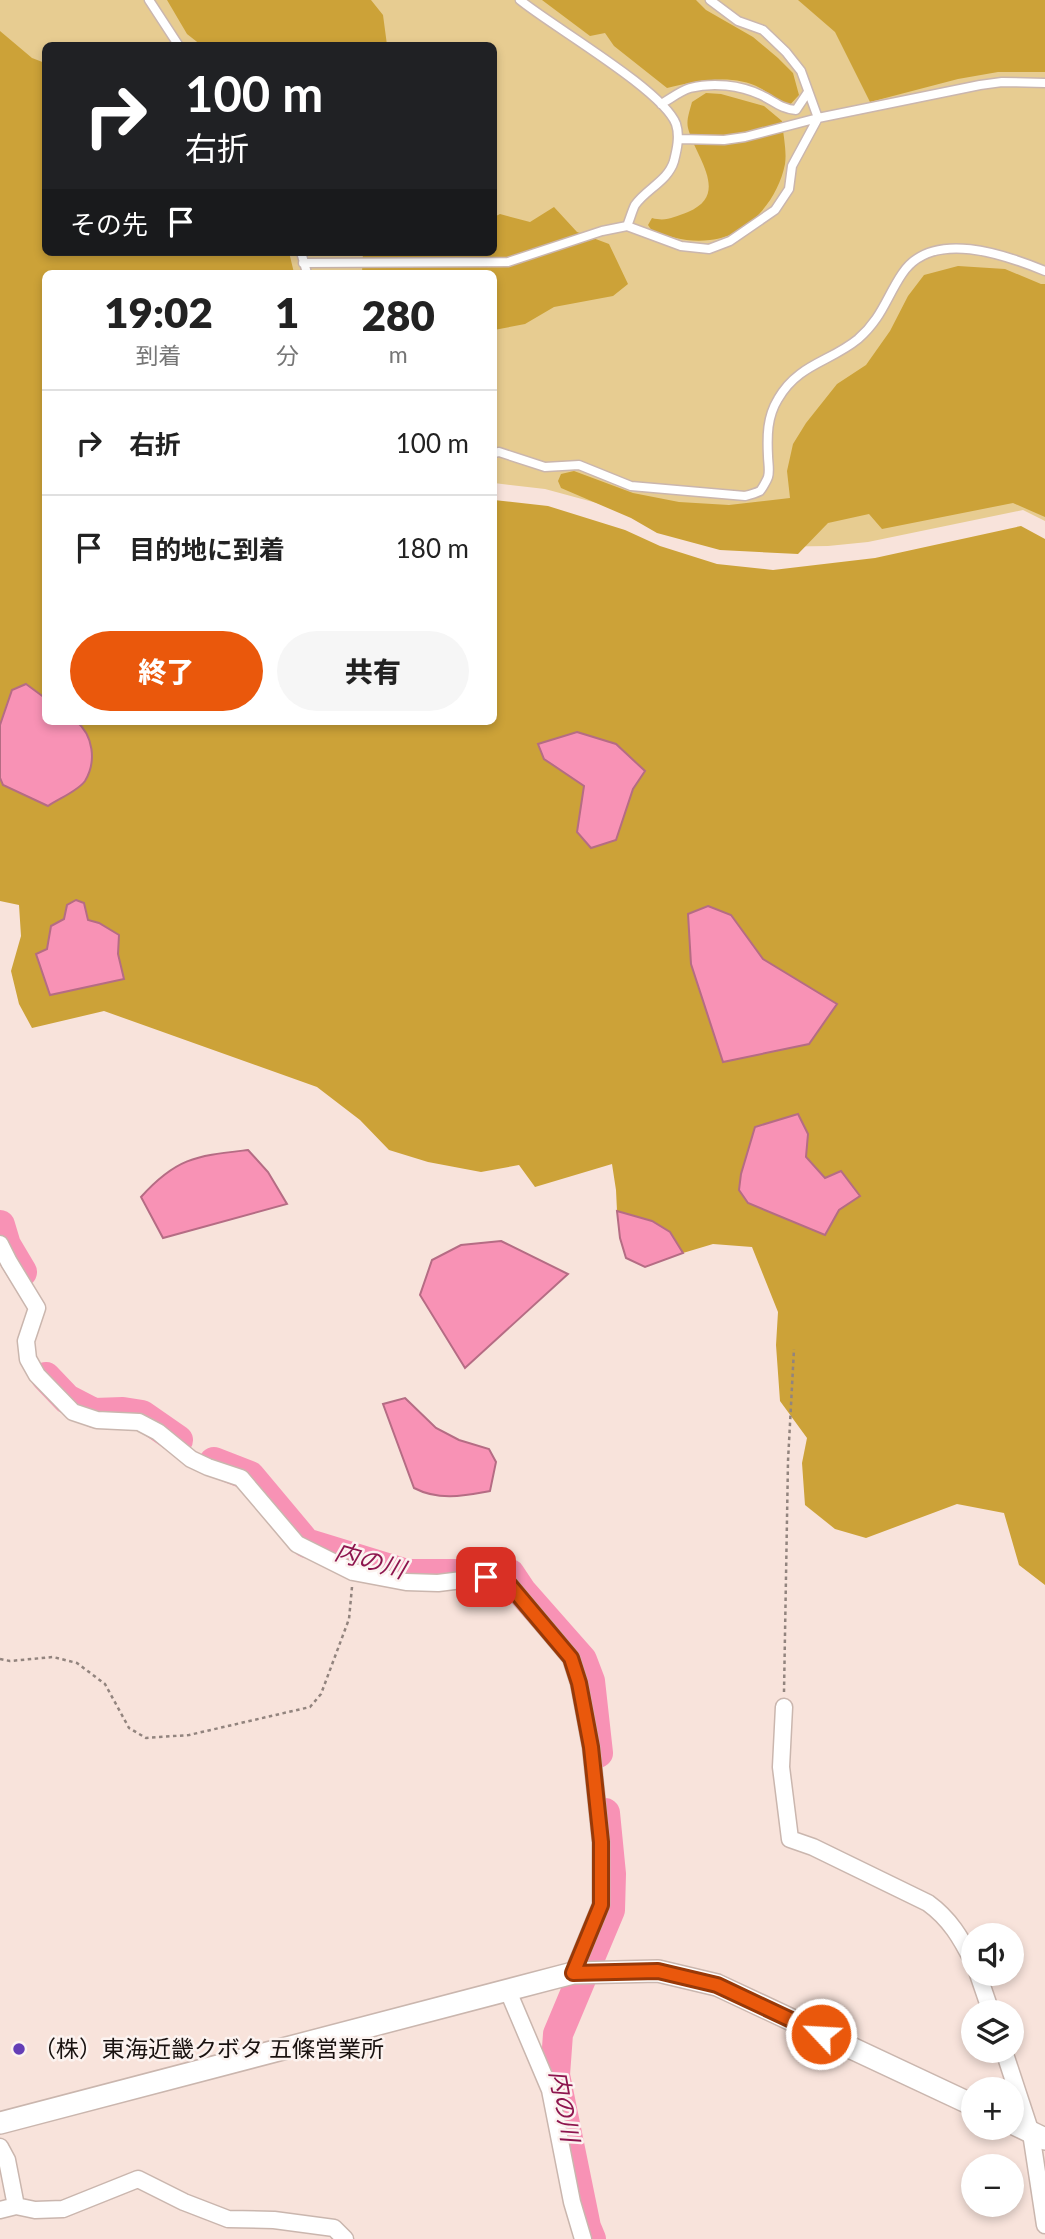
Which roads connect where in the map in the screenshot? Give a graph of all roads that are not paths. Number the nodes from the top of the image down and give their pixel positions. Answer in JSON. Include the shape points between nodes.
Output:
{"nodes":[{"id":1,"x":149,"y":0,"type":"edge"},
{"id":2,"x":520,"y":0,"type":"edge"},
{"id":3,"x":710,"y":0,"type":"edge"},
{"id":4,"x":176,"y":42,"type":"edge"},
{"id":5,"x":1045,"y":83,"type":"edge"},
{"id":6,"x":808,"y":92,"type":"junction"},
{"id":7,"x":661,"y":104,"type":"junction"},
{"id":8,"x":818,"y":118,"type":"junction"},
{"id":9,"x":679,"y":139,"type":"junction"},
{"id":10,"x":627,"y":226,"type":"junction"},
{"id":11,"x":302,"y":256,"type":"edge"},
{"id":12,"x":303,"y":264,"type":"junction"},
{"id":13,"x":306,"y":270,"type":"edge"},
{"id":14,"x":1045,"y":271,"type":"edge"},
{"id":15,"x":497,"y":452,"type":"edge"},
{"id":16,"x":0,"y":1244,"type":"edge"},
{"id":17,"x":784,"y":1707,"type":"road end"},
{"id":18,"x":961,"y":1939,"type":"edge"},
{"id":19,"x":573,"y":1973,"type":"junction"},
{"id":20,"x":508,"y":1991,"type":"junction"},
{"id":21,"x":1009,"y":2063,"type":"edge"},
{"id":22,"x":961,"y":2099,"type":"edge"},
{"id":23,"x":0,"y":2123,"type":"edge"},
{"id":24,"x":1038,"y":2136,"type":"edge"},
{"id":25,"x":0,"y":2147,"type":"edge"},
{"id":26,"x":8,"y":2208,"type":"edge"},
{"id":27,"x":1045,"y":2225,"type":"edge"},
{"id":28,"x":345,"y":2239,"type":"edge"},
{"id":29,"x":583,"y":2239,"type":"edge"}],
"edges":[{"from":1,"to":4,"type":"lane"},
{"from":2,"to":7,"type":"lane"},
{"from":3,"to":6,"type":"lane","via":[[738,21],[763,30],[801,71]]},
{"from":5,"to":8,"type":"lane","via":[[980,85]]},
{"from":6,"to":7,"type":"lane","via":[[796,110],[783,110],[762,95],[725,85],[688,88]]},
{"from":6,"to":8,"type":"lane"},
{"from":7,"to":9,"type":"lane","via":[[676,124]]},
{"from":8,"to":9,"type":"lane","via":[[745,137]]},
{"from":8,"to":10,"type":"lane","via":[[792,166],[789,189],[775,210],[730,241],[709,249],[681,246]]},
{"from":9,"to":10,"type":"lane","via":[[670,172],[635,205]]},
{"from":10,"to":12,"type":"lane","via":[[508,262]]},
{"from":11,"to":12,"type":"lane"},
{"from":12,"to":13,"type":"lane"},
{"from":14,"to":15,"type":"lane","via":[[987,251],[930,252],[915,259],[877,319],[857,340],[812,364],[778,398],[769,419],[768,478],[760,490],[745,496],[631,486],[579,465],[545,467]]},
{"from":16,"to":19,"type":"street","via":[[37,1308],[26,1341],[28,1359],[37,1376],[73,1412],[97,1420],[139,1422],[191,1459],[241,1478],[297,1544],[353,1572],[406,1582],[486,1577],[508,1583],[571,1658],[591,1747],[601,1842],[601,1905]]},
{"from":17,"to":18,"type":"street","via":[[781,1767],[790,1839],[928,1903],[944,1915]]},
{"from":19,"to":20,"type":"street"},
{"from":19,"to":22,"type":"street","via":[[658,1971],[717,1985]]},
{"from":20,"to":23,"type":"street"},
{"from":20,"to":29,"type":"street","via":[[550,2090]]},
{"from":21,"to":24,"type":"street"},
{"from":24,"to":27,"type":"street"},
{"from":25,"to":26,"type":"street","via":[[7,2160]]},
{"from":26,"to":28,"type":"street","via":[[63,2209],[138,2179],[228,2218],[334,2228]]}]}
